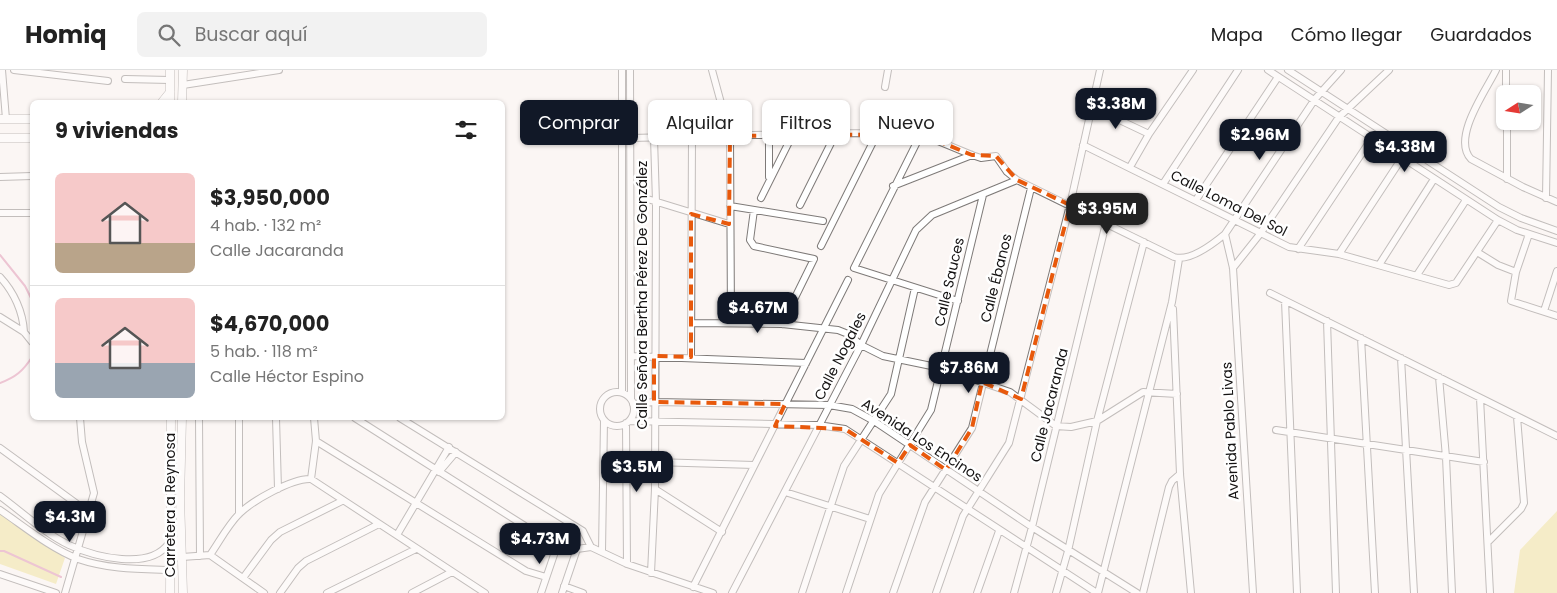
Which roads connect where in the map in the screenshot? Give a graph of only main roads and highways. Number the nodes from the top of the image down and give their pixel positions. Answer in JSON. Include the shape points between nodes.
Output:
{"nodes":[{"id":1,"x":170,"y":70,"type":"edge"},
{"id":2,"x":183,"y":70,"type":"edge"},
{"id":3,"x":170,"y":92,"type":"junction"},
{"id":4,"x":164,"y":100,"type":"edge"},
{"id":5,"x":170,"y":100,"type":"edge"},
{"id":6,"x":182,"y":100,"type":"edge"},
{"id":7,"x":3,"y":119,"type":"edge"},
{"id":8,"x":30,"y":119,"type":"edge"},
{"id":9,"x":0,"y":138,"type":"edge"},
{"id":10,"x":30,"y":138,"type":"edge"},
{"id":11,"x":171,"y":420,"type":"edge"},
{"id":12,"x":182,"y":420,"type":"edge"},
{"id":13,"x":180,"y":503,"type":"junction"},
{"id":14,"x":170,"y":570,"type":"junction"},
{"id":15,"x":170,"y":593,"type":"edge"},
{"id":16,"x":183,"y":593,"type":"edge"}],
"edges":[{"from":1,"to":3,"type":"main road"},
{"from":2,"to":6,"type":"main road"},
{"from":3,"to":4,"type":"main road"},
{"from":3,"to":5,"type":"main road"},
{"from":7,"to":8,"type":"main road"},
{"from":9,"to":10,"type":"main road"},
{"from":11,"to":14,"type":"main road","name":"Carretera a Reynosa"},
{"from":12,"to":13,"type":"main road","name":"Carretera a Reynosa"},
{"from":13,"to":14,"type":"main road","via":[[177,551]]},
{"from":13,"to":16,"type":"main road","name":"Carretera a Reynosa"},
{"from":14,"to":15,"type":"main road","name":"Carretera a Reynosa"}]}
